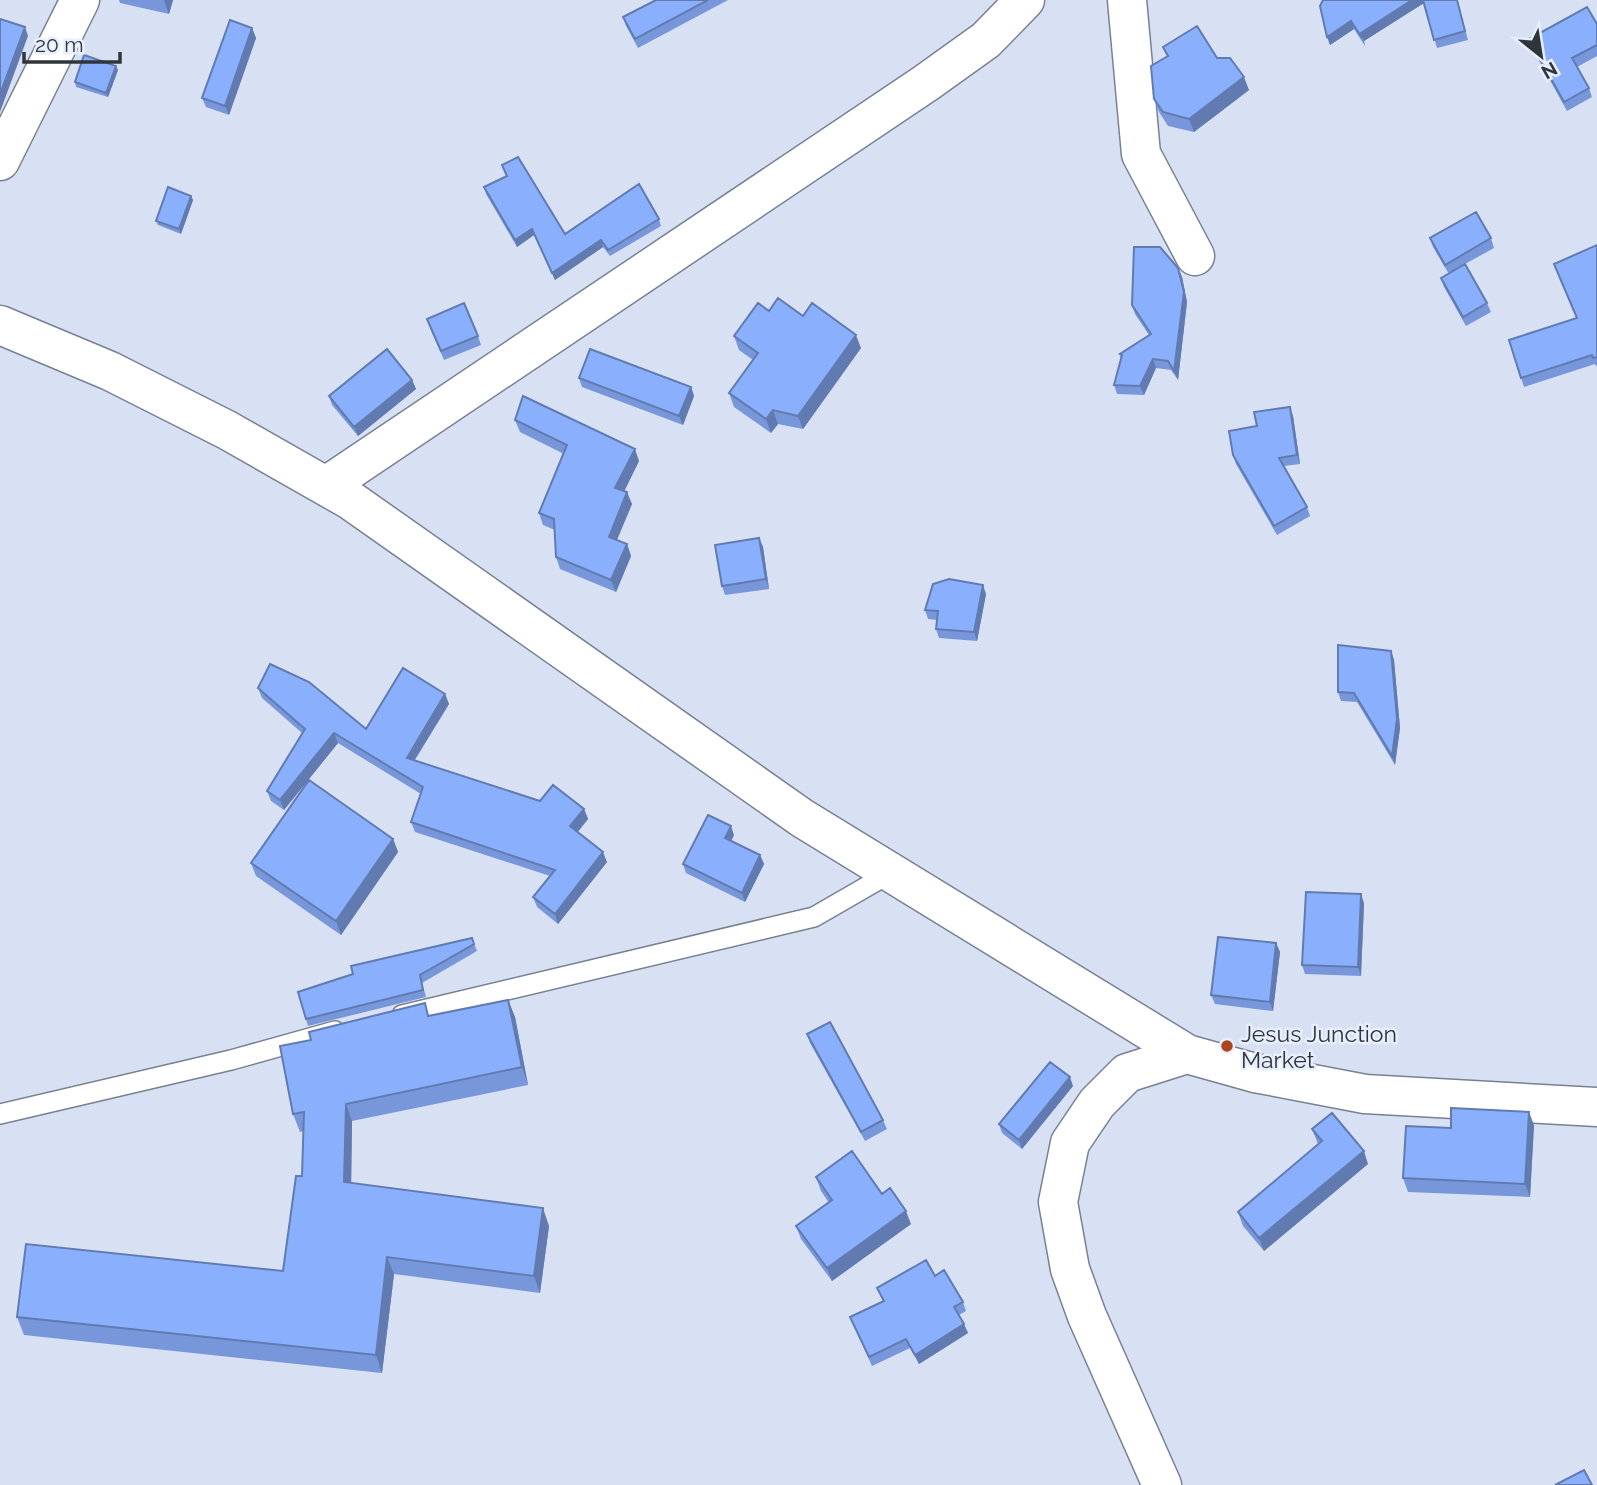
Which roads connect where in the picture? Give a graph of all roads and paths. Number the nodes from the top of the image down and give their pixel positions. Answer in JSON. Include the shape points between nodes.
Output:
{"nodes":[{"id":1,"x":80,"y":0,"type":"edge"},
{"id":2,"x":1025,"y":0,"type":"edge"},
{"id":3,"x":1127,"y":0,"type":"edge"},
{"id":4,"x":0,"y":160,"type":"edge"},
{"id":5,"x":1195,"y":256,"type":"dead end"},
{"id":6,"x":0,"y":325,"type":"edge"},
{"id":7,"x":326,"y":486,"type":"junction"},
{"id":8,"x":892,"y":872,"type":"junction"},
{"id":9,"x":386,"y":1019,"type":"edge"},
{"id":10,"x":360,"y":1025,"type":"edge"},
{"id":11,"x":1187,"y":1054,"type":"junction"},
{"id":12,"x":1597,"y":1107,"type":"edge"},
{"id":13,"x":0,"y":1114,"type":"edge"},
{"id":14,"x":1162,"y":1485,"type":"edge"}],
"edges":[{"from":1,"to":4,"type":"street"},
{"from":2,"to":7,"type":"street","via":[[986,40],[926,83]]},
{"from":3,"to":5,"type":"street","via":[[1141,154]]},
{"from":6,"to":7,"type":"street","via":[[121,377]]},
{"from":7,"to":8,"type":"street","via":[[802,818]]},
{"from":8,"to":9,"type":"lane","via":[[814,917]]},
{"from":8,"to":11,"type":"street"},
{"from":10,"to":13,"type":"lane"},
{"from":11,"to":12,"type":"street","via":[[1255,1073],[1366,1094]]},
{"from":11,"to":14,"type":"street","via":[[1127,1073],[1097,1103],[1070,1143],[1058,1202],[1070,1269]]}]}
